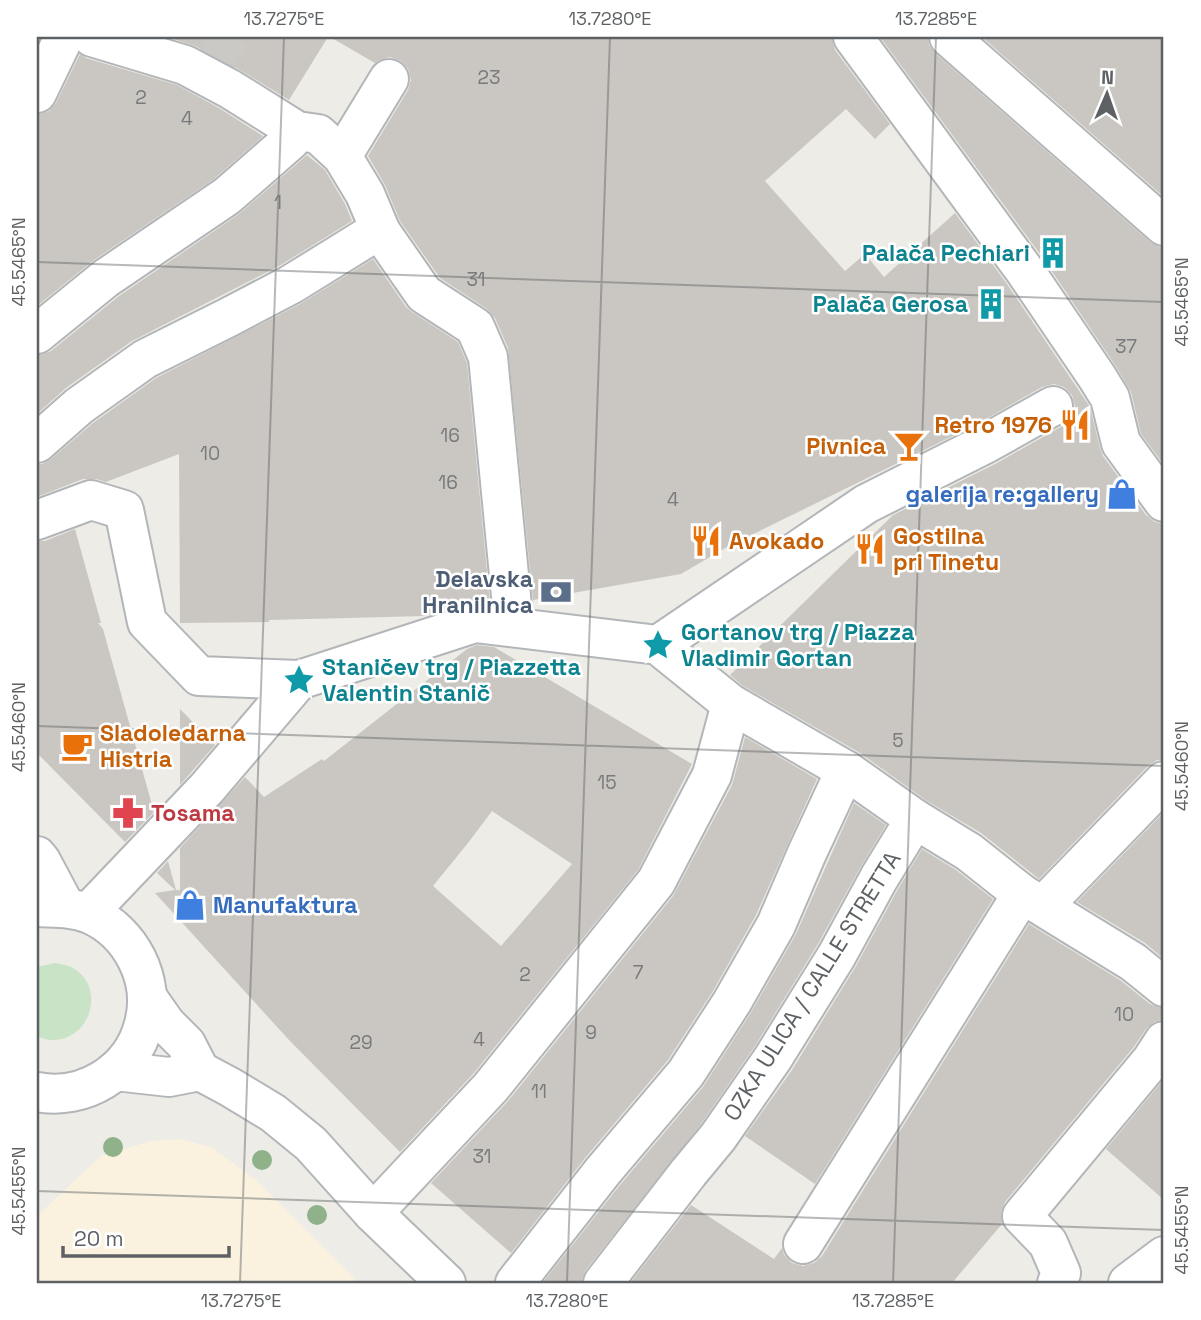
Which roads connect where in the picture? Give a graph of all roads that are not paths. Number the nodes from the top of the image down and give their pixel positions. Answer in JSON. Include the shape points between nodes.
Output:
{"nodes":[{"id":1,"x":64,"y":37,"type":"edge"},
{"id":2,"x":92,"y":37,"type":"edge"},
{"id":3,"x":853,"y":37,"type":"edge"},
{"id":4,"x":949,"y":37,"type":"edge"},
{"id":5,"x":389,"y":79,"type":"dead end"},
{"id":6,"x":37,"y":93,"type":"edge"},
{"id":7,"x":297,"y":131,"type":"junction"},
{"id":8,"x":342,"y":156,"type":"junction"},
{"id":9,"x":1164,"y":226,"type":"edge"},
{"id":10,"x":381,"y":232,"type":"junction"},
{"id":11,"x":37,"y":334,"type":"edge"},
{"id":12,"x":1053,"y":407,"type":"dead end"},
{"id":13,"x":37,"y":443,"type":"edge"},
{"id":14,"x":1164,"y":502,"type":"edge"},
{"id":15,"x":52,"y":514,"type":"edge"},
{"id":16,"x":512,"y":615,"type":"junction"},
{"id":17,"x":658,"y":645,"type":"junction"},
{"id":18,"x":299,"y":680,"type":"junction"},
{"id":19,"x":731,"y":704,"type":"junction"},
{"id":20,"x":847,"y":771,"type":"junction"},
{"id":21,"x":1164,"y":781,"type":"edge"},
{"id":22,"x":915,"y":819,"type":"junction"},
{"id":23,"x":37,"y":856,"type":"edge"},
{"id":24,"x":1033,"y":900,"type":"junction"},
{"id":25,"x":63,"y":909,"type":"edge"},
{"id":26,"x":1164,"y":987,"type":"edge"},
{"id":27,"x":147,"y":997,"type":"junction"},
{"id":28,"x":1164,"y":1041,"type":"edge"},
{"id":29,"x":116,"y":1071,"type":"junction"},
{"id":30,"x":200,"y":1071,"type":"junction"},
{"id":31,"x":41,"y":1095,"type":"edge"},
{"id":32,"x":373,"y":1213,"type":"junction"},
{"id":33,"x":803,"y":1244,"type":"dead end"},
{"id":34,"x":1164,"y":1255,"type":"edge"},
{"id":35,"x":446,"y":1283,"type":"edge"},
{"id":36,"x":515,"y":1283,"type":"edge"},
{"id":37,"x":603,"y":1283,"type":"edge"},
{"id":38,"x":1057,"y":1283,"type":"edge"},
{"id":39,"x":1128,"y":1283,"type":"edge"}],
"edges":[{"from":1,"to":6,"type":"street"},
{"from":2,"to":7,"type":"street","via":[[209,71]]},
{"from":3,"to":14,"type":"street","via":[[1097,377],[1110,398],[1121,443]]},
{"from":4,"to":9,"type":"street"},
{"from":5,"to":8,"type":"street"},
{"from":7,"to":8,"type":"street","via":[[318,134]]},
{"from":7,"to":11,"type":"street","via":[[227,196],[106,278]]},
{"from":8,"to":10,"type":"street"},
{"from":10,"to":13,"type":"street","via":[[290,285],[145,359]]},
{"from":10,"to":16,"type":"street","via":[[424,294],[475,327],[488,357]]},
{"from":12,"to":17,"type":"street","via":[[866,504]]},
{"from":15,"to":18,"type":"street","via":[[91,500],[124,510],[147,622],[199,676]]},
{"from":16,"to":17,"type":"street"},
{"from":16,"to":18,"type":"street"},
{"from":17,"to":19,"type":"street"},
{"from":18,"to":25,"type":"street","via":[[214,780]]},
{"from":19,"to":20,"type":"street"},
{"from":19,"to":32,"type":"street","via":[[712,775],[656,882],[491,1087]]},
{"from":20,"to":22,"type":"street"},
{"from":20,"to":36,"type":"street","via":[[776,925],[706,1043]]},
{"from":21,"to":24,"type":"street"},
{"from":22,"to":24,"type":"street"},
{"from":22,"to":37,"type":"street","name":"OZKA ULICA / CALLE STRETTA","via":[[773,1058],[718,1137]]},
{"from":23,"to":25,"type":"street"},
{"from":24,"to":26,"type":"street","via":[[1133,962]]},
{"from":24,"to":33,"type":"street"},
{"from":25,"to":27,"type":"street","via":[[107,923],[123,937],[144,975]]},
{"from":27,"to":29,"type":"street","via":[[139,1037]]},
{"from":27,"to":30,"type":"street","via":[[186,1044]]},
{"from":28,"to":38,"type":"street","via":[[1022,1216],[1048,1243],[1061,1273]]},
{"from":29,"to":30,"type":"street","via":[[169,1077]]},
{"from":29,"to":31,"type":"street","via":[[74,1093]]},
{"from":30,"to":32,"type":"street","via":[[273,1112],[311,1144]]},
{"from":32,"to":35,"type":"street"},
{"from":34,"to":39,"type":"street"}]}
